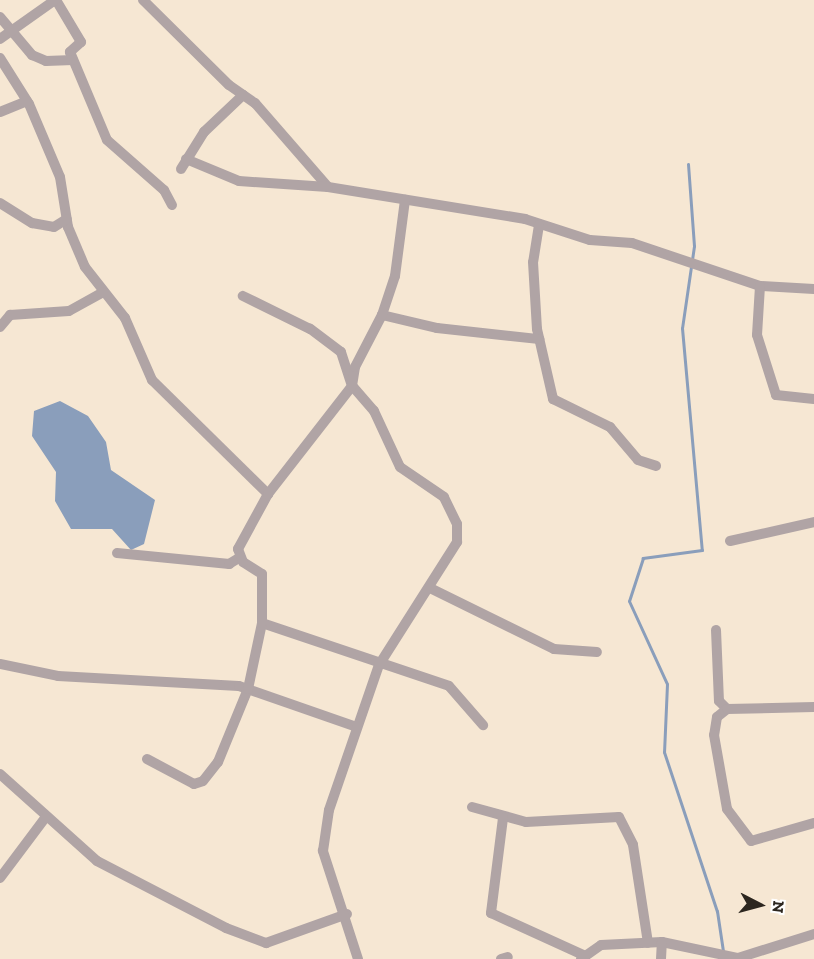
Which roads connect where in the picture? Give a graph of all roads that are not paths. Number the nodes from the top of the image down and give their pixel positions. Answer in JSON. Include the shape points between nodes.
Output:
{"nodes":[{"id":1,"x":55,"y":0,"type":"edge"},
{"id":2,"x":143,"y":0,"type":"edge"},
{"id":3,"x":0,"y":17,"type":"edge"},
{"id":4,"x":12,"y":30,"type":"junction"},
{"id":5,"x":0,"y":39,"type":"edge"},
{"id":6,"x":0,"y":58,"type":"edge"},
{"id":7,"x":73,"y":60,"type":"junction"},
{"id":8,"x":243,"y":95,"type":"junction"},
{"id":9,"x":27,"y":101,"type":"junction"},
{"id":10,"x":0,"y":112,"type":"edge"},
{"id":11,"x":328,"y":187,"type":"junction"},
{"id":12,"x":405,"y":200,"type":"junction"},
{"id":13,"x":0,"y":203,"type":"edge"},
{"id":14,"x":172,"y":205,"type":"dead end"},
{"id":15,"x":67,"y":219,"type":"junction"},
{"id":16,"x":539,"y":225,"type":"junction"},
{"id":17,"x":760,"y":286,"type":"junction"},
{"id":18,"x":814,"y":289,"type":"edge"},
{"id":19,"x":102,"y":293,"type":"junction"},
{"id":20,"x":243,"y":296,"type":"dead end"},
{"id":21,"x":382,"y":315,"type":"junction"},
{"id":22,"x":0,"y":327,"type":"edge"},
{"id":23,"x":539,"y":339,"type":"junction"},
{"id":24,"x":352,"y":387,"type":"junction"},
{"id":25,"x":814,"y":399,"type":"edge"},
{"id":26,"x":656,"y":466,"type":"dead end"},
{"id":27,"x":268,"y":494,"type":"junction"},
{"id":28,"x":814,"y":522,"type":"edge"},
{"id":29,"x":730,"y":541,"type":"dead end"},
{"id":30,"x":117,"y":553,"type":"dead end"},
{"id":31,"x":239,"y":558,"type":"junction"},
{"id":32,"x":432,"y":589,"type":"junction"},
{"id":33,"x":262,"y":623,"type":"junction"},
{"id":34,"x":716,"y":630,"type":"dead end"},
{"id":35,"x":597,"y":652,"type":"dead end"},
{"id":36,"x":0,"y":664,"type":"edge"},
{"id":37,"x":379,"y":665,"type":"junction"},
{"id":38,"x":248,"y":689,"type":"junction"},
{"id":39,"x":814,"y":707,"type":"edge"},
{"id":40,"x":727,"y":709,"type":"junction"},
{"id":41,"x":483,"y":725,"type":"dead end"},
{"id":42,"x":354,"y":726,"type":"junction"},
{"id":43,"x":147,"y":759,"type":"dead end"},
{"id":44,"x":0,"y":774,"type":"edge"},
{"id":45,"x":472,"y":807,"type":"dead end"},
{"id":46,"x":45,"y":818,"type":"junction"},
{"id":47,"x":503,"y":818,"type":"junction"},
{"id":48,"x":814,"y":823,"type":"edge"},
{"id":49,"x":0,"y":878,"type":"edge"},
{"id":50,"x":347,"y":914,"type":"junction"},
{"id":51,"x":813,"y":938,"type":"edge"},
{"id":52,"x":662,"y":942,"type":"junction"},
{"id":53,"x":648,"y":943,"type":"junction"},
{"id":54,"x":582,"y":957,"type":"edge"},
{"id":55,"x":358,"y":959,"type":"edge"},
{"id":56,"x":661,"y":959,"type":"edge"}],
"edges":[{"from":1,"to":4,"type":"street"},
{"from":1,"to":7,"type":"street","via":[[81,42],[70,52]]},
{"from":2,"to":8,"type":"street"},
{"from":3,"to":4,"type":"street"},
{"from":4,"to":5,"type":"street"},
{"from":4,"to":7,"type":"street","via":[[32,55],[46,61]]},
{"from":6,"to":9,"type":"street"},
{"from":7,"to":14,"type":"street","via":[[107,140],[164,190]]},
{"from":8,"to":11,"type":"street"},
{"from":8,"to":11,"type":"street","via":[[204,132],[184,164],[239,181]]},
{"from":9,"to":10,"type":"street"},
{"from":9,"to":15,"type":"street","via":[[60,177]]},
{"from":11,"to":12,"type":"street"},
{"from":12,"to":16,"type":"street"},
{"from":12,"to":21,"type":"street","via":[[395,276]]},
{"from":13,"to":15,"type":"street","via":[[32,223],[54,227]]},
{"from":15,"to":19,"type":"street","via":[[85,267]]},
{"from":16,"to":17,"type":"street","via":[[590,240],[632,243]]},
{"from":16,"to":23,"type":"street","via":[[533,262]]},
{"from":17,"to":18,"type":"street"},
{"from":17,"to":25,"type":"street","via":[[757,335],[776,395]]},
{"from":19,"to":22,"type":"street","via":[[69,311],[10,315]]},
{"from":19,"to":27,"type":"street","via":[[125,318],[152,380]]},
{"from":20,"to":24,"type":"street","via":[[310,329],[341,352]]},
{"from":21,"to":23,"type":"street","via":[[437,328]]},
{"from":21,"to":24,"type":"street","via":[[355,367]]},
{"from":23,"to":26,"type":"street","via":[[555,403],[610,427],[638,460]]},
{"from":24,"to":27,"type":"street"},
{"from":24,"to":32,"type":"street","via":[[374,411],[400,467],[444,497],[453,514],[457,542]]},
{"from":27,"to":31,"type":"street","via":[[238,549]]},
{"from":28,"to":29,"type":"street"},
{"from":30,"to":31,"type":"street","via":[[229,564]]},
{"from":31,"to":33,"type":"street","via":[[262,574]]},
{"from":32,"to":35,"type":"street","via":[[554,649]]},
{"from":32,"to":37,"type":"street"},
{"from":33,"to":37,"type":"street"},
{"from":33,"to":38,"type":"street"},
{"from":34,"to":40,"type":"street","via":[[718,701]]},
{"from":36,"to":38,"type":"street","via":[[58,676]]},
{"from":37,"to":41,"type":"street","via":[[449,686]]},
{"from":37,"to":42,"type":"street"},
{"from":38,"to":42,"type":"street"},
{"from":38,"to":43,"type":"street","via":[[218,762],[203,781],[194,784]]},
{"from":39,"to":40,"type":"street"},
{"from":40,"to":48,"type":"street","via":[[717,717],[714,735],[721,790],[741,828],[758,842]]},
{"from":42,"to":50,"type":"street","via":[[329,810],[323,851]]},
{"from":44,"to":46,"type":"street"},
{"from":45,"to":47,"type":"street"},
{"from":46,"to":49,"type":"street"},
{"from":46,"to":50,"type":"street","via":[[97,861],[266,943]]},
{"from":47,"to":53,"type":"street","via":[[526,822],[620,817],[633,845]]},
{"from":47,"to":54,"type":"street","via":[[491,913]]},
{"from":50,"to":55,"type":"street"},
{"from":51,"to":52,"type":"street","via":[[738,958]]},
{"from":52,"to":53,"type":"street"},
{"from":52,"to":56,"type":"street"},
{"from":53,"to":54,"type":"street","via":[[601,945]]}]}
